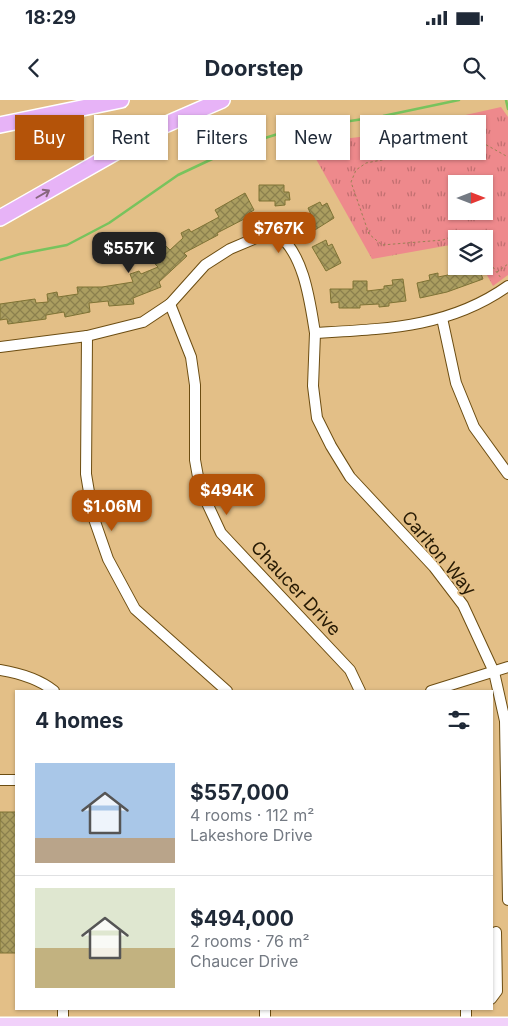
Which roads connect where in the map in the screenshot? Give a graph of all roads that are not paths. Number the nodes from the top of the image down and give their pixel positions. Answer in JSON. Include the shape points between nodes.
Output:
{"nodes":[{"id":1,"x":121,"y":100,"type":"edge"},
{"id":2,"x":222,"y":100,"type":"edge"},
{"id":3,"x":0,"y":125,"type":"edge"},
{"id":4,"x":0,"y":218,"type":"edge"},
{"id":5,"x":506,"y":283,"type":"edge"},
{"id":6,"x":170,"y":304,"type":"junction"},
{"id":7,"x":442,"y":318,"type":"junction"},
{"id":8,"x":315,"y":333,"type":"junction"},
{"id":9,"x":87,"y":336,"type":"junction"},
{"id":10,"x":0,"y":347,"type":"edge"},
{"id":11,"x":508,"y":474,"type":"edge"},
{"id":12,"x":508,"y":667,"type":"edge"},
{"id":13,"x":0,"y":670,"type":"edge"},
{"id":14,"x":494,"y":672,"type":"junction"},
{"id":15,"x":53,"y":690,"type":"edge"},
{"id":16,"x":226,"y":690,"type":"edge"},
{"id":17,"x":360,"y":690,"type":"edge"},
{"id":18,"x":434,"y":690,"type":"edge"},
{"id":19,"x":0,"y":780,"type":"edge"},
{"id":20,"x":15,"y":780,"type":"edge"},
{"id":21,"x":508,"y":900,"type":"edge"},
{"id":22,"x":494,"y":932,"type":"edge"},
{"id":23,"x":508,"y":932,"type":"edge"},
{"id":24,"x":494,"y":976,"type":"edge"},
{"id":25,"x":493,"y":996,"type":"edge"},
{"id":26,"x":63,"y":1010,"type":"edge"},
{"id":27,"x":265,"y":1010,"type":"edge"},
{"id":28,"x":466,"y":1010,"type":"edge"},
{"id":29,"x":0,"y":1024,"type":"edge"},
{"id":30,"x":63,"y":1024,"type":"junction"},
{"id":31,"x":466,"y":1024,"type":"junction"},
{"id":32,"x":508,"y":1024,"type":"edge"},
{"id":33,"x":265,"y":1025,"type":"edge"},
{"id":34,"x":419,"y":1025,"type":"edge"}],
"edges":[{"from":1,"to":3,"type":"highway"},
{"from":4,"to":2,"type":"highway","one_way":true,"via":[[160,127]]},
{"from":5,"to":7,"type":"street","via":[[486,301]]},
{"from":6,"to":8,"type":"street","name":"Carlton Way","via":[[205,265],[263,235],[277,234],[286,241],[308,288]]},
{"from":6,"to":9,"type":"street","name":"Carlton Way","via":[[143,322]]},
{"from":6,"to":17,"type":"street","name":"Chaucer Drive","via":[[191,357],[194,460],[200,488],[221,533],[350,670]]},
{"from":7,"to":8,"type":"street","via":[[396,329]]},
{"from":7,"to":11,"type":"street","via":[[456,383],[474,427]]},
{"from":8,"to":14,"type":"street","name":"Carlton Way","via":[[314,394],[318,418],[331,446],[350,476],[434,567],[463,605]]},
{"from":9,"to":10,"type":"street","name":"Carlton Way"},
{"from":9,"to":16,"type":"street","via":[[86,474],[93,516],[108,559],[135,609]]},
{"from":12,"to":14,"type":"street"},
{"from":13,"to":15,"type":"street","via":[[16,673]]},
{"from":14,"to":18,"type":"street"},
{"from":14,"to":21,"type":"street","name":"Carlton Way","via":[[504,721]]},
{"from":19,"to":20,"type":"street"},
{"from":22,"to":23,"type":"street"},
{"from":22,"to":24,"type":"street"},
{"from":24,"to":25,"type":"street","via":[[497,991]]},
{"from":26,"to":30,"type":"street"},
{"from":27,"to":33,"type":"street"},
{"from":28,"to":31,"type":"street"},
{"from":29,"to":30,"type":"main road"},
{"from":30,"to":33,"type":"main road"},
{"from":31,"to":32,"type":"main road"},
{"from":31,"to":34,"type":"main road"},
{"from":33,"to":34,"type":"main road"}]}
